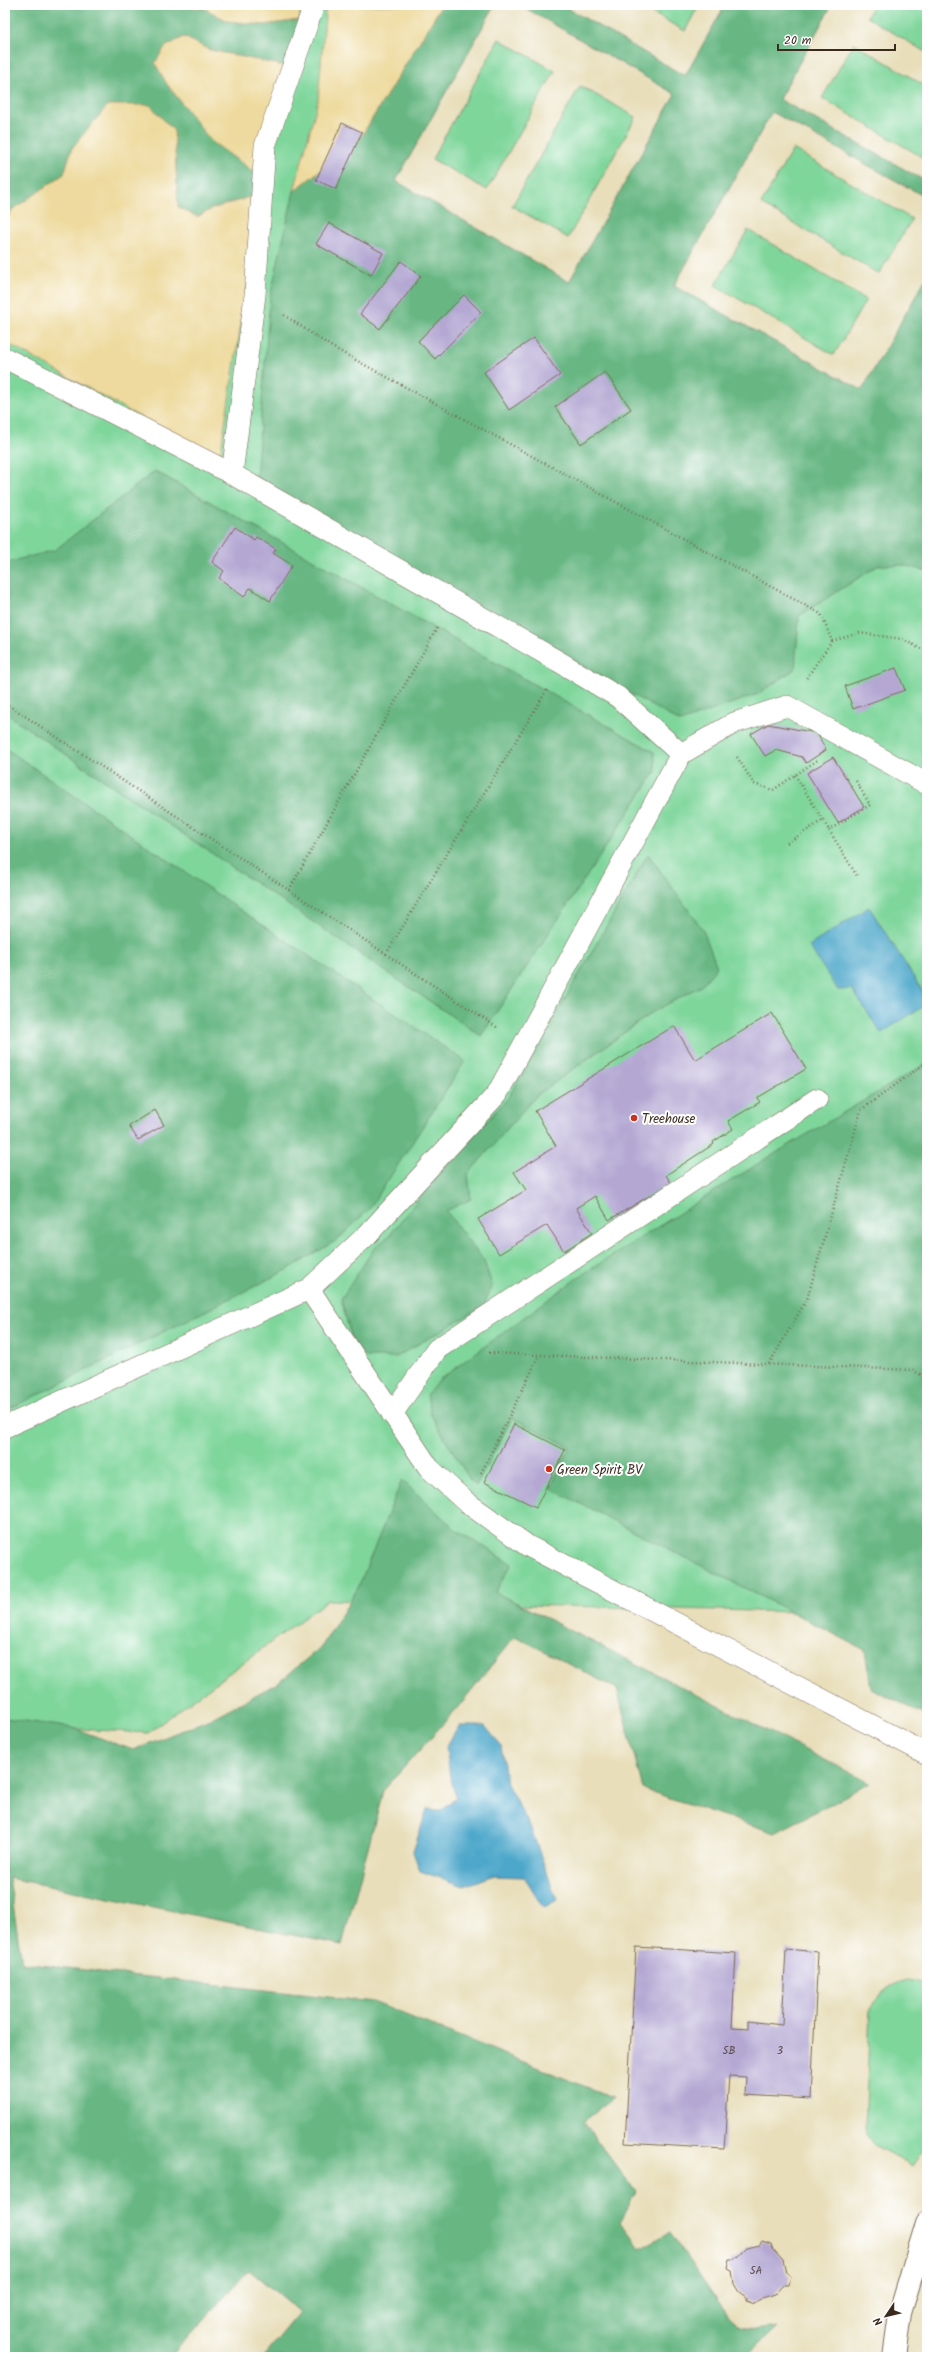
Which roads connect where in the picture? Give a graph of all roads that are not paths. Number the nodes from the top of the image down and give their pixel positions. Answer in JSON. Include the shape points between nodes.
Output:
{"nodes":[{"id":1,"x":314,"y":5,"type":"edge"},
{"id":2,"x":5,"y":358,"type":"edge"},
{"id":3,"x":232,"y":474,"type":"junction"},
{"id":4,"x":681,"y":754,"type":"junction"},
{"id":5,"x":927,"y":784,"type":"edge"},
{"id":6,"x":817,"y":1099,"type":"dead end"},
{"id":7,"x":308,"y":1289,"type":"junction"},
{"id":8,"x":392,"y":1414,"type":"junction"},
{"id":9,"x":5,"y":1427,"type":"edge"},
{"id":10,"x":927,"y":1754,"type":"edge"},
{"id":11,"x":927,"y":2223,"type":"edge"},
{"id":12,"x":894,"y":2357,"type":"edge"}],
"edges":[{"from":1,"to":3,"type":"lane","via":[[266,146],[254,295]]},
{"from":2,"to":3,"type":"lane"},
{"from":3,"to":4,"type":"lane","via":[[618,697]]},
{"from":4,"to":5,"type":"lane","via":[[734,723],[787,706]]},
{"from":4,"to":7,"type":"lane","via":[[497,1094],[367,1235]]},
{"from":6,"to":8,"type":"lane","via":[[437,1349]]},
{"from":7,"to":8,"type":"lane"},
{"from":7,"to":9,"type":"lane"},
{"from":8,"to":10,"type":"lane","via":[[429,1468],[466,1502],[528,1546]]},
{"from":11,"to":12,"type":"street","via":[[900,2313]]}]}
